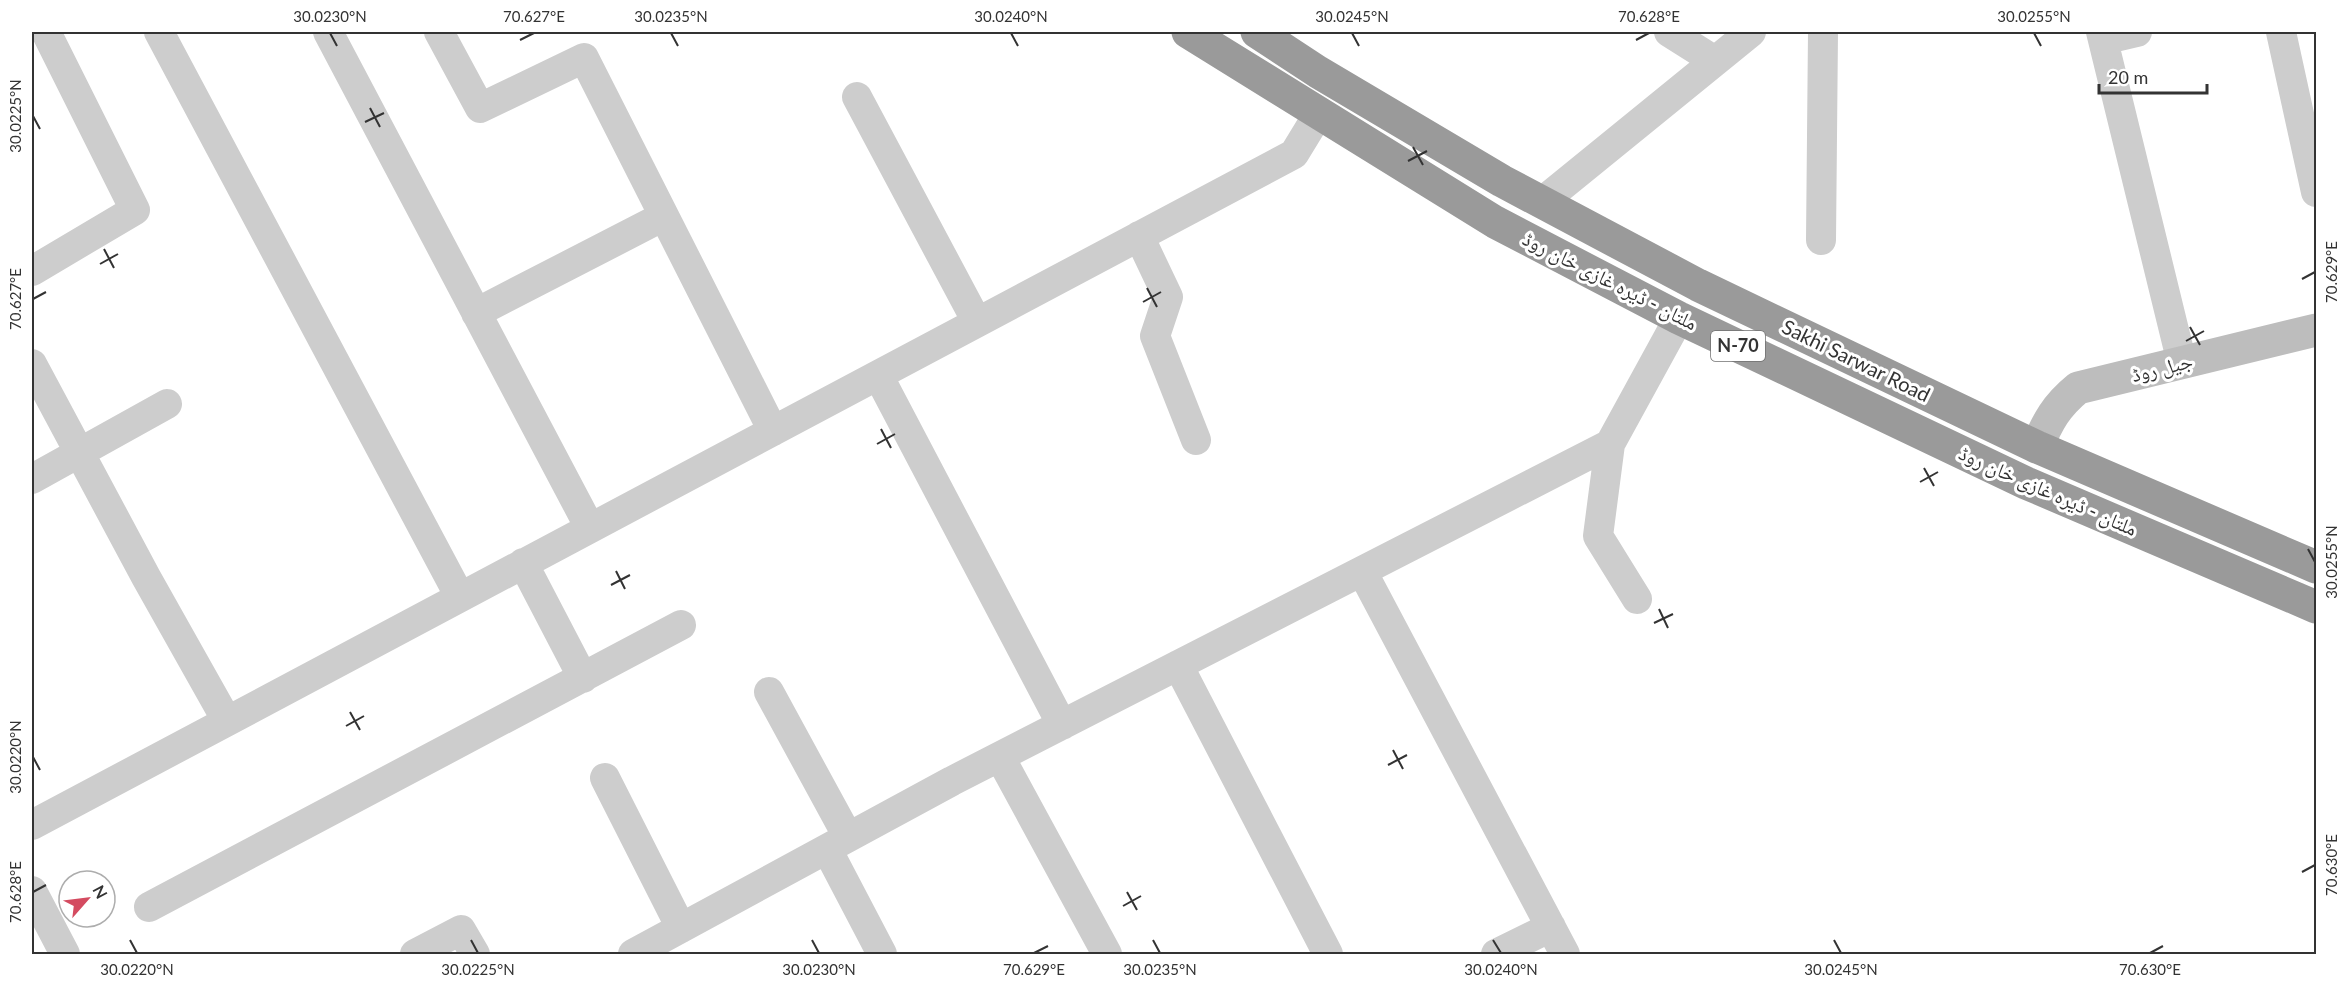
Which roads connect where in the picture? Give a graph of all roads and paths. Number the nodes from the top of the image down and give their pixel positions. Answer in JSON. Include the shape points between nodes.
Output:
{"nodes":[{"id":1,"x":40,"y":32,"type":"edge"},
{"id":2,"x":46,"y":32,"type":"edge"},
{"id":3,"x":159,"y":32,"type":"edge"},
{"id":4,"x":328,"y":32,"type":"edge"},
{"id":5,"x":439,"y":32,"type":"edge"},
{"id":6,"x":1188,"y":32,"type":"edge"},
{"id":7,"x":1257,"y":32,"type":"edge"},
{"id":8,"x":1669,"y":32,"type":"edge"},
{"id":9,"x":1751,"y":32,"type":"edge"},
{"id":10,"x":1823,"y":32,"type":"edge"},
{"id":11,"x":2137,"y":32,"type":"edge"},
{"id":12,"x":2281,"y":32,"type":"edge"},
{"id":13,"x":32,"y":36,"type":"edge"},
{"id":14,"x":2102,"y":36,"type":"edge"},
{"id":15,"x":1715,"y":61,"type":"junction"},
{"id":16,"x":857,"y":97,"type":"dead end"},
{"id":17,"x":1319,"y":112,"type":"junction"},
{"id":18,"x":2316,"y":192,"type":"edge"},
{"id":19,"x":1542,"y":202,"type":"junction"},
{"id":20,"x":664,"y":216,"type":"junction"},
{"id":21,"x":1138,"y":236,"type":"junction"},
{"id":22,"x":1821,"y":240,"type":"dead end"},
{"id":23,"x":32,"y":272,"type":"edge"},
{"id":24,"x":476,"y":313,"type":"junction"},
{"id":25,"x":1679,"y":318,"type":"junction"},
{"id":26,"x":977,"y":322,"type":"junction"},
{"id":27,"x":2316,"y":330,"type":"edge"},
{"id":28,"x":2182,"y":363,"type":"junction"},
{"id":29,"x":32,"y":364,"type":"edge"},
{"id":30,"x":878,"y":375,"type":"junction"},
{"id":31,"x":167,"y":404,"type":"dead end"},
{"id":32,"x":773,"y":431,"type":"junction"},
{"id":33,"x":1196,"y":440,"type":"dead end"},
{"id":34,"x":1610,"y":444,"type":"junction"},
{"id":35,"x":2037,"y":447,"type":"junction"},
{"id":36,"x":80,"y":453,"type":"junction"},
{"id":37,"x":32,"y":480,"type":"edge"},
{"id":38,"x":590,"y":528,"type":"junction"},
{"id":39,"x":523,"y":563,"type":"junction"},
{"id":40,"x":2316,"y":567,"type":"edge"},
{"id":41,"x":1362,"y":571,"type":"junction"},
{"id":42,"x":460,"y":597,"type":"junction"},
{"id":43,"x":1637,"y":599,"type":"dead end"},
{"id":44,"x":2316,"y":607,"type":"edge"},
{"id":45,"x":681,"y":625,"type":"dead end"},
{"id":46,"x":1178,"y":665,"type":"junction"},
{"id":47,"x":583,"y":678,"type":"junction"},
{"id":48,"x":769,"y":693,"type":"dead end"},
{"id":49,"x":227,"y":721,"type":"junction"},
{"id":50,"x":1062,"y":725,"type":"junction"},
{"id":51,"x":999,"y":757,"type":"junction"},
{"id":52,"x":605,"y":778,"type":"dead end"},
{"id":53,"x":32,"y":825,"type":"edge"},
{"id":54,"x":837,"y":843,"type":"junction"},
{"id":55,"x":32,"y":891,"type":"edge"},
{"id":56,"x":149,"y":907,"type":"dead end"},
{"id":57,"x":1551,"y":927,"type":"junction"},
{"id":58,"x":681,"y":928,"type":"junction"},
{"id":59,"x":648,"y":951,"type":"edge"},
{"id":60,"x":65,"y":954,"type":"edge"},
{"id":61,"x":415,"y":954,"type":"edge"},
{"id":62,"x":475,"y":954,"type":"edge"},
{"id":63,"x":882,"y":954,"type":"edge"},
{"id":64,"x":1107,"y":954,"type":"edge"},
{"id":65,"x":1328,"y":954,"type":"edge"},
{"id":66,"x":1496,"y":954,"type":"edge"},
{"id":67,"x":1565,"y":954,"type":"edge"}],
"edges":[{"from":1,"to":13,"type":"street"},
{"from":2,"to":23,"type":"street","via":[[135,210]]},
{"from":3,"to":42,"type":"street"},
{"from":4,"to":24,"type":"street"},
{"from":5,"to":20,"type":"street","via":[[480,108],[584,58]]},
{"from":6,"to":17,"type":"highway","name":"ملتان - ڈیرہ غازی خان روڈ","number":"N-70"},
{"from":7,"to":19,"type":"highway","name":"Sakhi Sarwar Road","number":"N-70","via":[[1318,72]]},
{"from":8,"to":15,"type":"street"},
{"from":9,"to":15,"type":"street"},
{"from":10,"to":22,"type":"street"},
{"from":11,"to":14,"type":"street"},
{"from":12,"to":18,"type":"street"},
{"from":14,"to":28,"type":"street"},
{"from":15,"to":19,"type":"street"},
{"from":16,"to":26,"type":"street"},
{"from":17,"to":21,"type":"street","via":[[1294,154]]},
{"from":17,"to":25,"type":"highway","name":"ملتان - ڈیرہ غازی خان روڈ","number":"N-70","via":[[1495,222]]},
{"from":19,"to":35,"type":"highway","name":"Sakhi Sarwar Road","number":"N-70","via":[[1698,285]]},
{"from":20,"to":24,"type":"street"},
{"from":20,"to":32,"type":"street"},
{"from":21,"to":26,"type":"street"},
{"from":21,"to":33,"type":"street","via":[[1168,297],[1155,336]]},
{"from":24,"to":38,"type":"street"},
{"from":25,"to":34,"type":"street"},
{"from":25,"to":44,"type":"highway","name":"ملتان - ڈیرہ غازی خان روڈ","number":"N-70","via":[[2025,483]]},
{"from":26,"to":30,"type":"street"},
{"from":27,"to":28,"type":"main road","name":"جیل روڈ"},
{"from":28,"to":35,"type":"main road","name":"جیل روڈ","via":[[2078,388],[2063,400],[2049,420]]},
{"from":29,"to":36,"type":"street"},
{"from":30,"to":32,"type":"street"},
{"from":30,"to":50,"type":"street"},
{"from":31,"to":36,"type":"street"},
{"from":32,"to":38,"type":"street"},
{"from":34,"to":41,"type":"street"},
{"from":34,"to":43,"type":"street","via":[[1598,536]]},
{"from":35,"to":40,"type":"highway","name":"Sakhi Sarwar Road","number":"N-70"},
{"from":36,"to":37,"type":"street"},
{"from":36,"to":49,"type":"street"},
{"from":38,"to":39,"type":"street"},
{"from":39,"to":42,"type":"street"},
{"from":39,"to":47,"type":"street"},
{"from":41,"to":46,"type":"street"},
{"from":41,"to":57,"type":"street"},
{"from":42,"to":49,"type":"street"},
{"from":45,"to":47,"type":"street"},
{"from":46,"to":50,"type":"street"},
{"from":46,"to":65,"type":"street"},
{"from":47,"to":56,"type":"street"},
{"from":48,"to":54,"type":"street"},
{"from":49,"to":53,"type":"street"},
{"from":50,"to":51,"type":"street"},
{"from":51,"to":54,"type":"street"},
{"from":51,"to":64,"type":"street"},
{"from":52,"to":58,"type":"street"},
{"from":54,"to":58,"type":"street"},
{"from":54,"to":63,"type":"street"},
{"from":55,"to":60,"type":"street"},
{"from":57,"to":66,"type":"street"},
{"from":57,"to":67,"type":"street"},
{"from":58,"to":59,"type":"street"},
{"from":61,"to":62,"type":"street","via":[[461,930]]}]}
